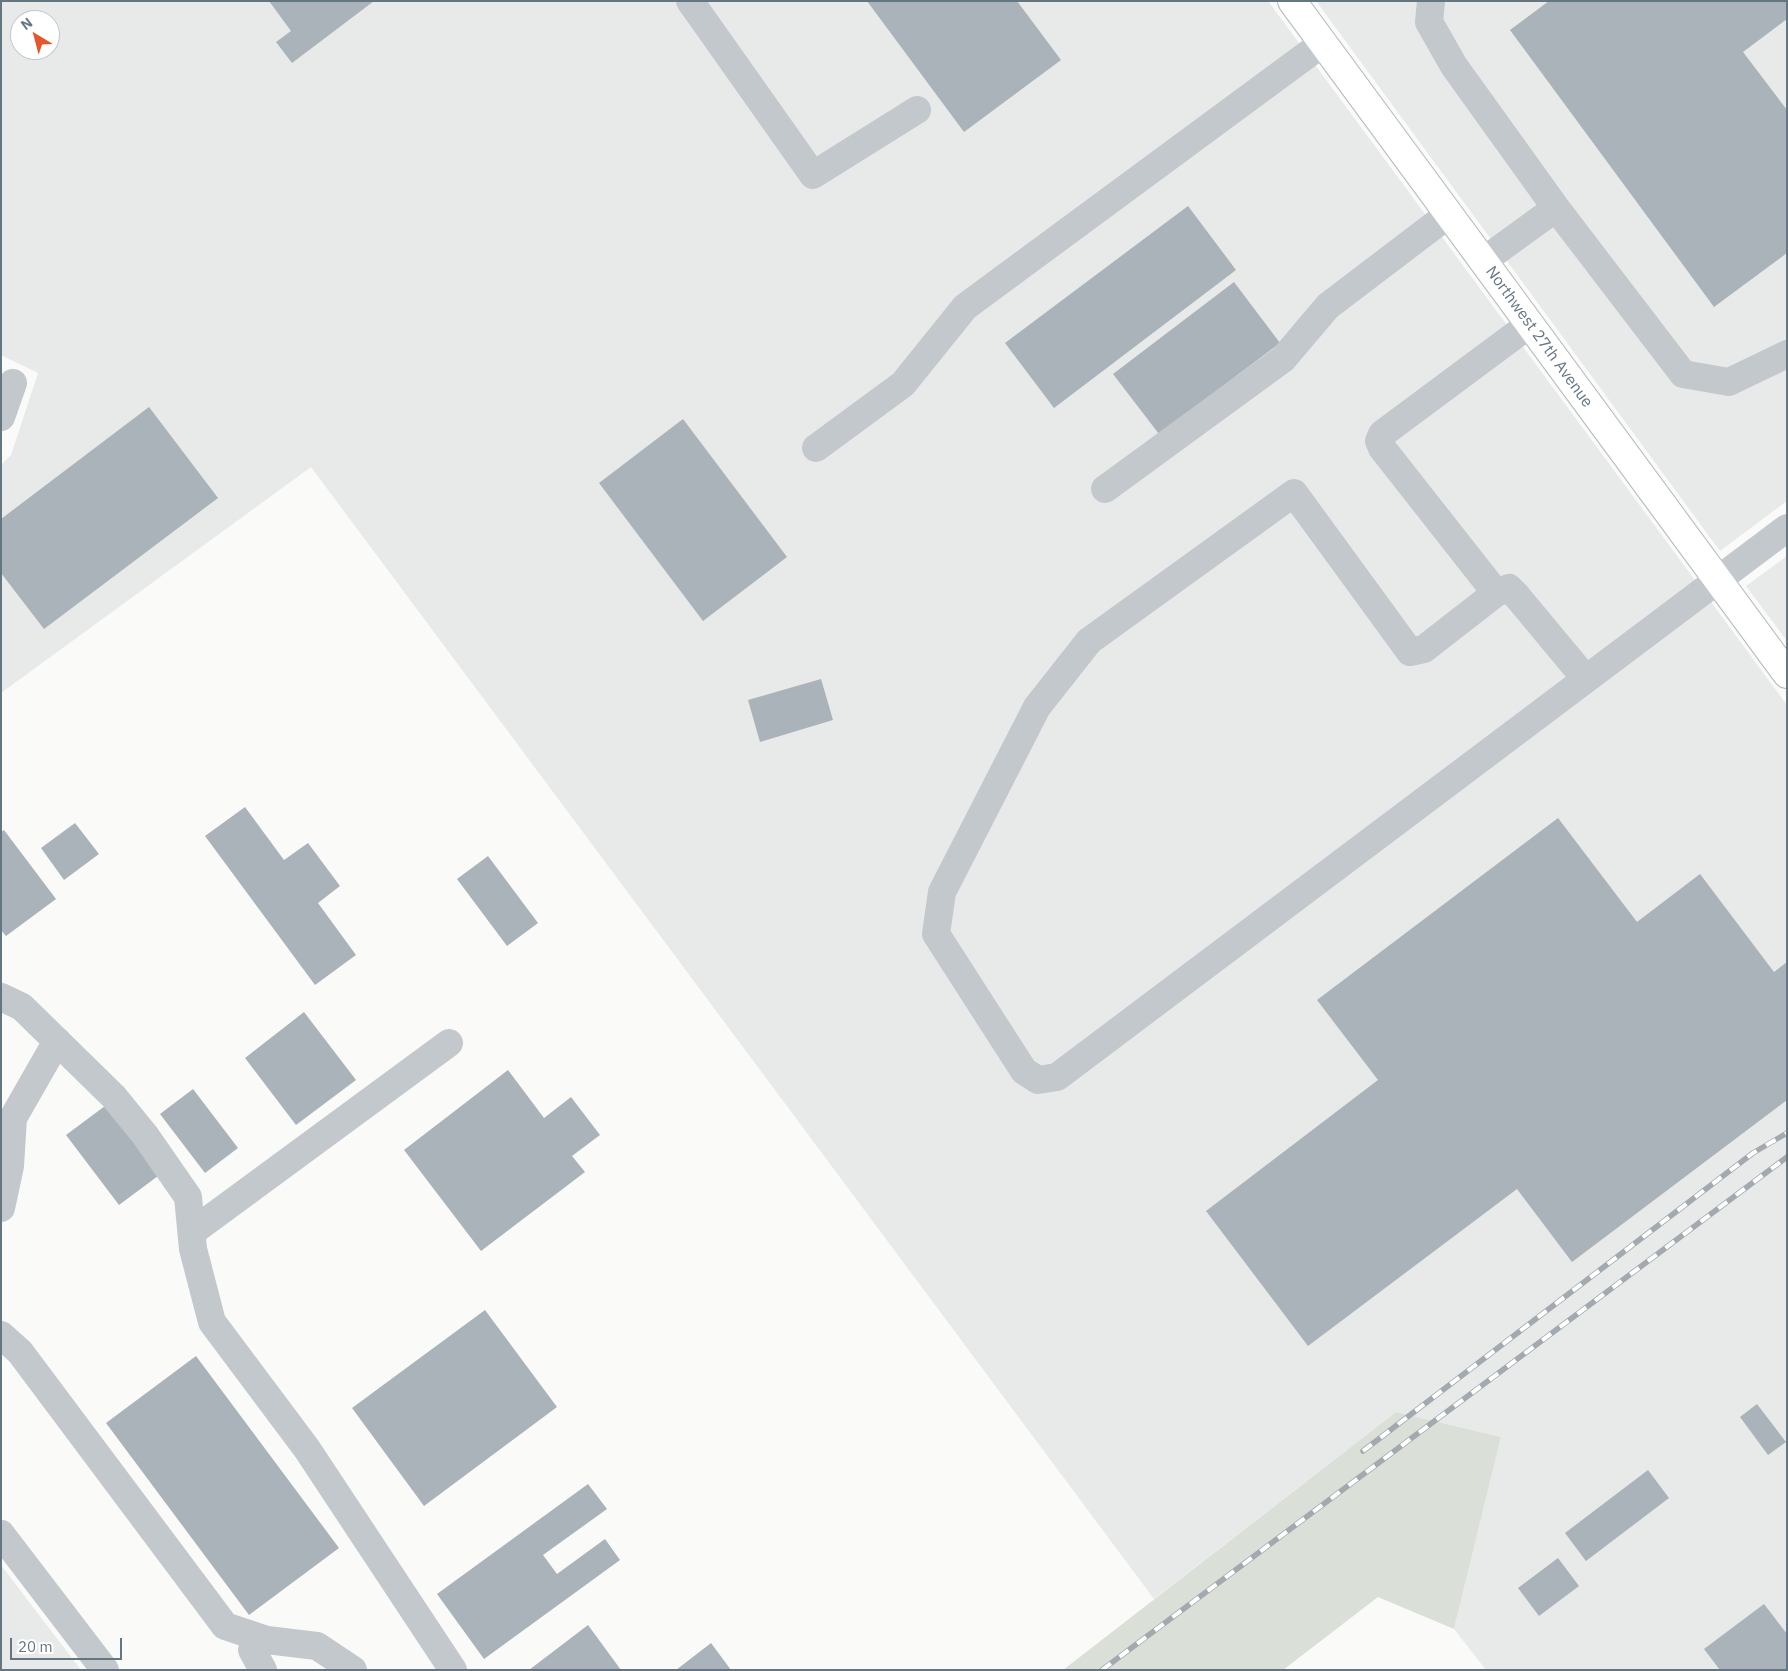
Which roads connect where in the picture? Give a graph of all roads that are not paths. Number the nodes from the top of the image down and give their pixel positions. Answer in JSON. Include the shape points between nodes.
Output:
{"nodes":[{"id":1,"x":690,"y":1,"type":"edge"},
{"id":2,"x":1292,"y":1,"type":"edge"},
{"id":3,"x":1431,"y":1,"type":"edge"},
{"id":4,"x":1323,"y":43,"type":"junction"},
{"id":5,"x":917,"y":110,"type":"dead end"},
{"id":6,"x":1556,"y":208,"type":"junction"},
{"id":7,"x":1449,"y":214,"type":"junction"},
{"id":8,"x":1483,"y":261,"type":"junction"},
{"id":9,"x":1530,"y":324,"type":"junction"},
{"id":10,"x":1787,"y":354,"type":"edge"},
{"id":11,"x":13,"y":383,"type":"dead end"},
{"id":12,"x":1,"y":417,"type":"edge"},
{"id":13,"x":816,"y":448,"type":"dead end"},
{"id":14,"x":1105,"y":489,"type":"dead end"},
{"id":15,"x":1787,"y":528,"type":"edge"},
{"id":16,"x":1718,"y":580,"type":"junction"},
{"id":17,"x":1496,"y":592,"type":"junction"},
{"id":18,"x":1787,"y":674,"type":"edge"},
{"id":19,"x":1585,"y":678,"type":"junction"},
{"id":20,"x":1,"y":998,"type":"edge"},
{"id":21,"x":57,"y":1041,"type":"junction"},
{"id":22,"x":449,"y":1043,"type":"dead end"},
{"id":23,"x":1,"y":1208,"type":"edge"},
{"id":24,"x":192,"y":1232,"type":"junction"},
{"id":25,"x":1,"y":1335,"type":"edge"},
{"id":26,"x":1,"y":1534,"type":"edge"},
{"id":27,"x":267,"y":1640,"type":"junction"},
{"id":28,"x":106,"y":1670,"type":"edge"},
{"id":29,"x":263,"y":1670,"type":"edge"},
{"id":30,"x":353,"y":1670,"type":"edge"},
{"id":31,"x":453,"y":1670,"type":"edge"}],
"edges":[{"from":1,"to":5,"type":"street","via":[[813,175]]},
{"from":2,"to":4,"type":"main road","name":"Northwest 27th Avenue"},
{"from":3,"to":6,"type":"street","via":[[1429,22],[1454,66]]},
{"from":4,"to":7,"type":"main road","name":"Northwest 27th Avenue"},
{"from":4,"to":13,"type":"street","via":[[965,307],[903,384]]},
{"from":6,"to":8,"type":"street"},
{"from":6,"to":10,"type":"street","via":[[1683,374],[1730,382]]},
{"from":7,"to":8,"type":"main road","name":"Northwest 27th Avenue"},
{"from":7,"to":14,"type":"street","via":[[1328,306],[1283,359]]},
{"from":8,"to":9,"type":"main road","name":"Northwest 27th Avenue"},
{"from":9,"to":16,"type":"main road","name":"Northwest 27th Avenue"},
{"from":9,"to":17,"type":"street","via":[[1382,434],[1379,440],[1382,448]]},
{"from":11,"to":12,"type":"street"},
{"from":15,"to":16,"type":"street"},
{"from":16,"to":18,"type":"main road","name":"Northwest 27th Avenue"},
{"from":16,"to":19,"type":"street"},
{"from":17,"to":19,"type":"street","via":[[1509,588]]},
{"from":17,"to":19,"type":"street","via":[[1424,649],[1410,652],[1294,493],[1089,640],[1037,707],[942,892],[938,917],[936,934],[1024,1072],[1038,1080],[1057,1077]]},
{"from":20,"to":21,"type":"street","via":[[22,1007]]},
{"from":21,"to":23,"type":"street","via":[[13,1118],[10,1166]]},
{"from":21,"to":24,"type":"street","via":[[114,1097],[145,1135],[188,1197]]},
{"from":22,"to":24,"type":"street"},
{"from":24,"to":31,"type":"street","via":[[193,1249],[212,1322],[307,1449]]},
{"from":25,"to":27,"type":"street","via":[[20,1352],[225,1626]]},
{"from":26,"to":28,"type":"street"},
{"from":27,"to":29,"type":"street","via":[[252,1650]]},
{"from":27,"to":30,"type":"street","via":[[317,1646]]}]}
